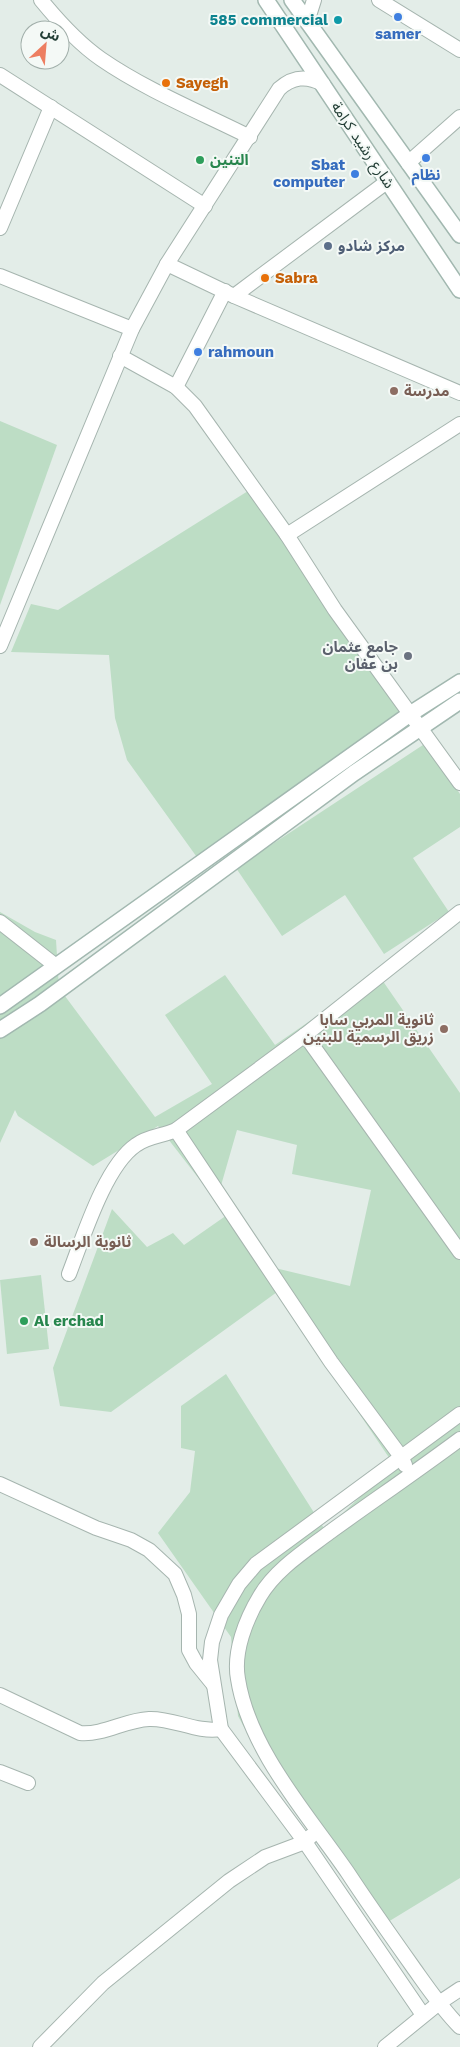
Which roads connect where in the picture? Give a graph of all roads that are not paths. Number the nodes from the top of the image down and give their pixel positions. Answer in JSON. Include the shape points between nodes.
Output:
{"nodes":[{"id":1,"x":41,"y":0,"type":"edge"},
{"id":2,"x":266,"y":0,"type":"edge"},
{"id":3,"x":292,"y":0,"type":"edge"},
{"id":4,"x":314,"y":0,"type":"edge"},
{"id":5,"x":379,"y":0,"type":"edge"},
{"id":6,"x":307,"y":22,"type":"junction"},
{"id":7,"x":460,"y":50,"type":"edge"},
{"id":8,"x":0,"y":75,"type":"edge"},
{"id":9,"x":323,"y":84,"type":"junction"},
{"id":10,"x":51,"y":107,"type":"junction"},
{"id":11,"x":460,"y":117,"type":"edge"},
{"id":12,"x":250,"y":137,"type":"junction"},
{"id":13,"x":408,"y":163,"type":"junction"},
{"id":14,"x":388,"y":181,"type":"junction"},
{"id":15,"x":205,"y":206,"type":"junction"},
{"id":16,"x":0,"y":228,"type":"edge"},
{"id":17,"x":460,"y":235,"type":"edge"},
{"id":18,"x":167,"y":264,"type":"junction"},
{"id":19,"x":0,"y":276,"type":"edge"},
{"id":20,"x":460,"y":290,"type":"edge"},
{"id":21,"x":229,"y":293,"type":"junction"},
{"id":22,"x":132,"y":329,"type":"junction"},
{"id":23,"x":120,"y":356,"type":"junction"},
{"id":24,"x":176,"y":387,"type":"junction"},
{"id":25,"x":460,"y":394,"type":"edge"},
{"id":26,"x":460,"y":424,"type":"edge"},
{"id":27,"x":287,"y":535,"type":"junction"},
{"id":28,"x":0,"y":646,"type":"edge"},
{"id":29,"x":460,"y":682,"type":"edge"},
{"id":30,"x":460,"y":701,"type":"edge"},
{"id":31,"x":414,"y":721,"type":"junction"},
{"id":32,"x":460,"y":783,"type":"edge"},
{"id":33,"x":460,"y":912,"type":"edge"},
{"id":34,"x":0,"y":922,"type":"edge"},
{"id":35,"x":56,"y":966,"type":"junction"},
{"id":36,"x":0,"y":1006,"type":"edge"},
{"id":37,"x":0,"y":1030,"type":"edge"},
{"id":38,"x":305,"y":1035,"type":"junction"},
{"id":39,"x":176,"y":1130,"type":"junction"},
{"id":40,"x":460,"y":1252,"type":"edge"},
{"id":41,"x":69,"y":1274,"type":"dead end"},
{"id":42,"x":460,"y":1414,"type":"edge"},
{"id":43,"x":460,"y":1439,"type":"edge"},
{"id":44,"x":402,"y":1458,"type":"junction"},
{"id":45,"x":409,"y":1475,"type":"junction"},
{"id":46,"x":0,"y":1484,"type":"edge"},
{"id":47,"x":213,"y":1685,"type":"junction"},
{"id":48,"x":0,"y":1695,"type":"edge"},
{"id":49,"x":221,"y":1729,"type":"junction"},
{"id":50,"x":0,"y":1772,"type":"edge"},
{"id":51,"x":28,"y":1783,"type":"dead end"},
{"id":52,"x":317,"y":1831,"type":"junction"},
{"id":53,"x":304,"y":1842,"type":"junction"},
{"id":54,"x":460,"y":1989,"type":"edge"},
{"id":55,"x":438,"y":2003,"type":"junction"},
{"id":56,"x":423,"y":2015,"type":"junction"},
{"id":57,"x":460,"y":2027,"type":"edge"},
{"id":58,"x":40,"y":2047,"type":"edge"},
{"id":59,"x":385,"y":2047,"type":"edge"}],
"edges":[{"from":1,"to":12,"type":"street","via":[[70,33],[100,58]]},
{"from":2,"to":9,"type":"street","name":"شارع رشيد كرامة"},
{"from":3,"to":6,"type":"street","name":"شارع رشيد كرامة"},
{"from":4,"to":6,"type":"street"},
{"from":5,"to":7,"type":"street"},
{"from":6,"to":13,"type":"street","name":"شارع رشيد كرامة"},
{"from":8,"to":10,"type":"street"},
{"from":9,"to":12,"type":"street","via":[[300,78],[284,84]]},
{"from":9,"to":14,"type":"street","name":"شارع رشيد كرامة"},
{"from":10,"to":15,"type":"street"},
{"from":10,"to":16,"type":"street"},
{"from":11,"to":13,"type":"street"},
{"from":12,"to":15,"type":"street"},
{"from":13,"to":17,"type":"street","name":"شارع رشيد كرامة"},
{"from":14,"to":20,"type":"street","name":"شارع رشيد كرامة"},
{"from":14,"to":21,"type":"street"},
{"from":15,"to":18,"type":"street"},
{"from":18,"to":21,"type":"street"},
{"from":18,"to":22,"type":"street"},
{"from":19,"to":22,"type":"street"},
{"from":21,"to":24,"type":"street"},
{"from":21,"to":25,"type":"street"},
{"from":22,"to":23,"type":"street"},
{"from":23,"to":24,"type":"street"},
{"from":23,"to":28,"type":"street"},
{"from":24,"to":27,"type":"street","via":[[195,406]]},
{"from":26,"to":27,"type":"street"},
{"from":27,"to":31,"type":"street","via":[[335,610]]},
{"from":29,"to":31,"type":"street"},
{"from":30,"to":31,"type":"street"},
{"from":31,"to":32,"type":"street"},
{"from":31,"to":35,"type":"street"},
{"from":31,"to":37,"type":"street"},
{"from":33,"to":38,"type":"street"},
{"from":34,"to":35,"type":"street"},
{"from":35,"to":36,"type":"street"},
{"from":38,"to":39,"type":"street"},
{"from":38,"to":40,"type":"street"},
{"from":39,"to":41,"type":"street","via":[[135,1145],[118,1162]]},
{"from":39,"to":44,"type":"street","via":[[331,1362]]},
{"from":42,"to":44,"type":"street"},
{"from":43,"to":45,"type":"street"},
{"from":44,"to":45,"type":"street"},
{"from":44,"to":47,"type":"street","via":[[285,1541],[256,1564],[238,1584],[221,1615],[212,1642]]},
{"from":45,"to":52,"type":"street","via":[[274,1577],[261,1594],[243,1633],[238,1678],[244,1704],[274,1766]]},
{"from":46,"to":47,"type":"street","via":[[96,1528],[131,1540],[149,1550],[176,1574],[189,1614],[188,1650]]},
{"from":47,"to":49,"type":"street"},
{"from":48,"to":49,"type":"street","via":[[80,1733],[93,1733],[149,1719],[207,1731]]},
{"from":49,"to":53,"type":"street"},
{"from":50,"to":51,"type":"street"},
{"from":52,"to":53,"type":"street"},
{"from":52,"to":55,"type":"street"},
{"from":53,"to":56,"type":"street"},
{"from":53,"to":58,"type":"street","via":[[246,1868],[103,1983]]},
{"from":54,"to":55,"type":"street"},
{"from":55,"to":56,"type":"street"},
{"from":55,"to":57,"type":"street"},
{"from":56,"to":59,"type":"street"}]}
